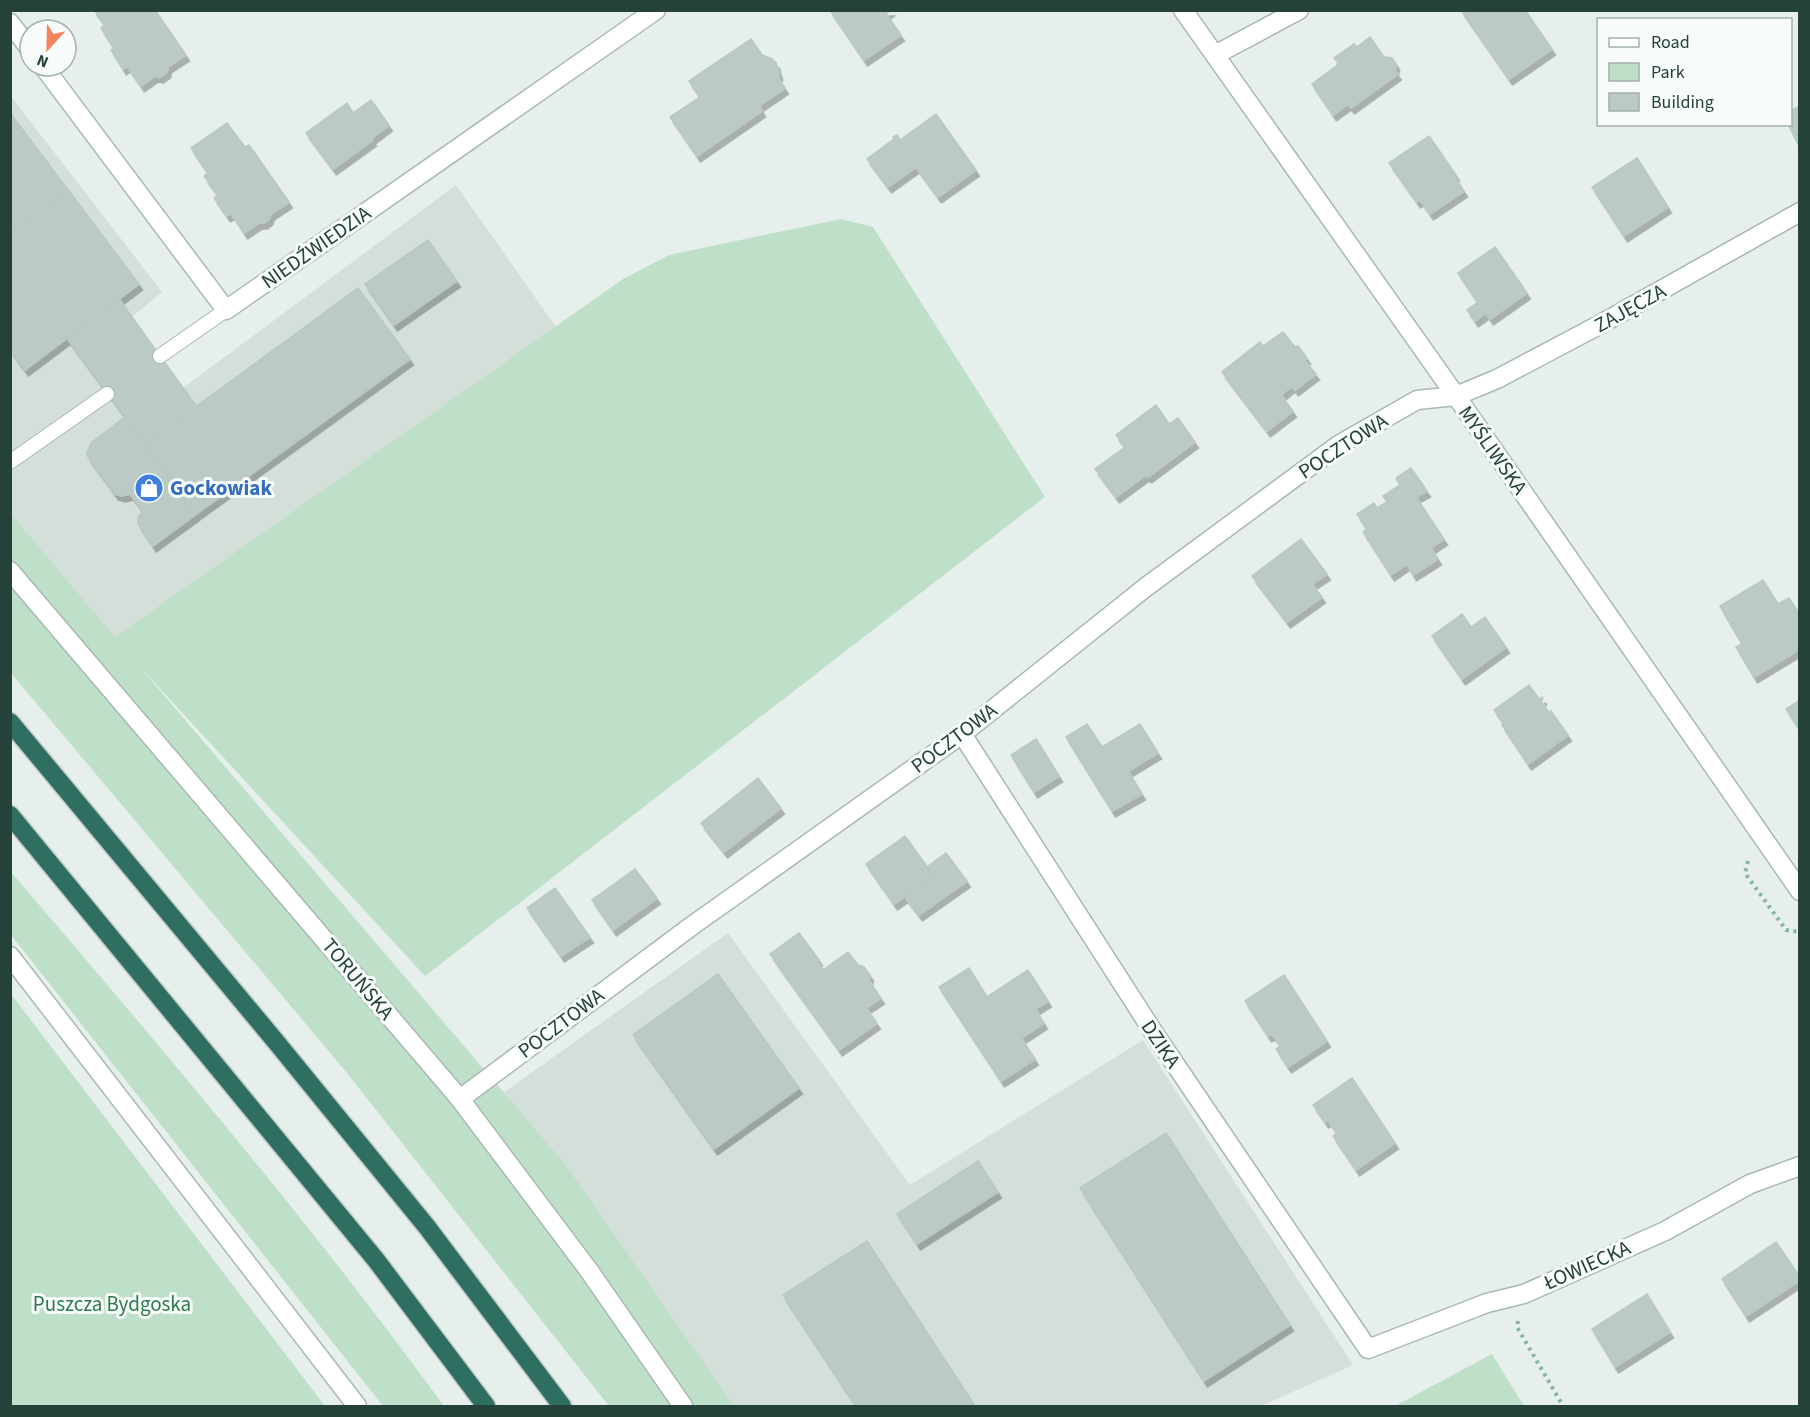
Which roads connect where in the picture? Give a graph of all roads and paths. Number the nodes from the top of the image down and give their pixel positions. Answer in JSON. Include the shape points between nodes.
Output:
{"nodes":[{"id":1,"x":656,"y":10,"type":"edge"},
{"id":2,"x":1183,"y":10,"type":"edge"},
{"id":3,"x":1299,"y":10,"type":"edge"},
{"id":4,"x":1215,"y":55,"type":"junction"},
{"id":5,"x":52,"y":78,"type":"edge"},
{"id":6,"x":1800,"y":212,"type":"edge"},
{"id":7,"x":226,"y":310,"type":"junction"},
{"id":8,"x":160,"y":356,"type":"dead end"},
{"id":9,"x":107,"y":394,"type":"dead end"},
{"id":10,"x":1456,"y":396,"type":"junction"},
{"id":11,"x":10,"y":462,"type":"edge"},
{"id":12,"x":10,"y":571,"type":"edge"},
{"id":13,"x":10,"y":722,"type":"edge"},
{"id":14,"x":962,"y":734,"type":"junction"},
{"id":15,"x":10,"y":815,"type":"edge"},
{"id":16,"x":1800,"y":891,"type":"edge"},
{"id":17,"x":10,"y":956,"type":"edge"},
{"id":18,"x":460,"y":1099,"type":"junction"},
{"id":19,"x":1800,"y":1166,"type":"edge"},
{"id":20,"x":1524,"y":1294,"type":"junction"},
{"id":21,"x":1368,"y":1349,"type":"joint"},
{"id":22,"x":357,"y":1407,"type":"edge"},
{"id":23,"x":486,"y":1407,"type":"edge"},
{"id":24,"x":562,"y":1407,"type":"edge"},
{"id":25,"x":683,"y":1407,"type":"edge"},
{"id":26,"x":1563,"y":1407,"type":"edge"}],
"edges":[{"from":1,"to":7,"type":"street","name":"NIEDŹWIEDZIA"},
{"from":2,"to":4,"type":"street","name":"MYŚLIWSKA"},
{"from":3,"to":4,"type":"street"},
{"from":4,"to":10,"type":"street","name":"MYŚLIWSKA"},
{"from":5,"to":7,"type":"street"},
{"from":6,"to":10,"type":"street","name":"ZAJĘCZA","via":[[1599,326],[1497,380]]},
{"from":7,"to":8,"type":"lane"},
{"from":9,"to":11,"type":"lane"},
{"from":10,"to":14,"type":"street","name":"POCZTOWA","via":[[1417,400],[1340,444],[1146,587]]},
{"from":10,"to":16,"type":"street","name":"MYŚLIWSKA"},
{"from":12,"to":18,"type":"street","name":"TORUŃSKA"},
{"from":13,"to":24,"type":"highway","via":[[427,1227]]},
{"from":14,"to":18,"type":"street","name":"POCZTOWA","via":[[693,925]]},
{"from":14,"to":21,"type":"street","name":"DZIKA","via":[[1154,1033]]},
{"from":15,"to":23,"type":"highway","via":[[376,1260]]},
{"from":17,"to":22,"type":"street"},
{"from":18,"to":25,"type":"street","name":"TORUŃSKA","via":[[590,1272]]},
{"from":19,"to":20,"type":"street","name":"ŁOWIECKA","via":[[1750,1184],[1665,1231]]},
{"from":20,"to":21,"type":"street","name":"ŁOWIECKA","via":[[1487,1303]]},
{"from":20,"to":26,"type":"path","via":[[1517,1327]]}]}
